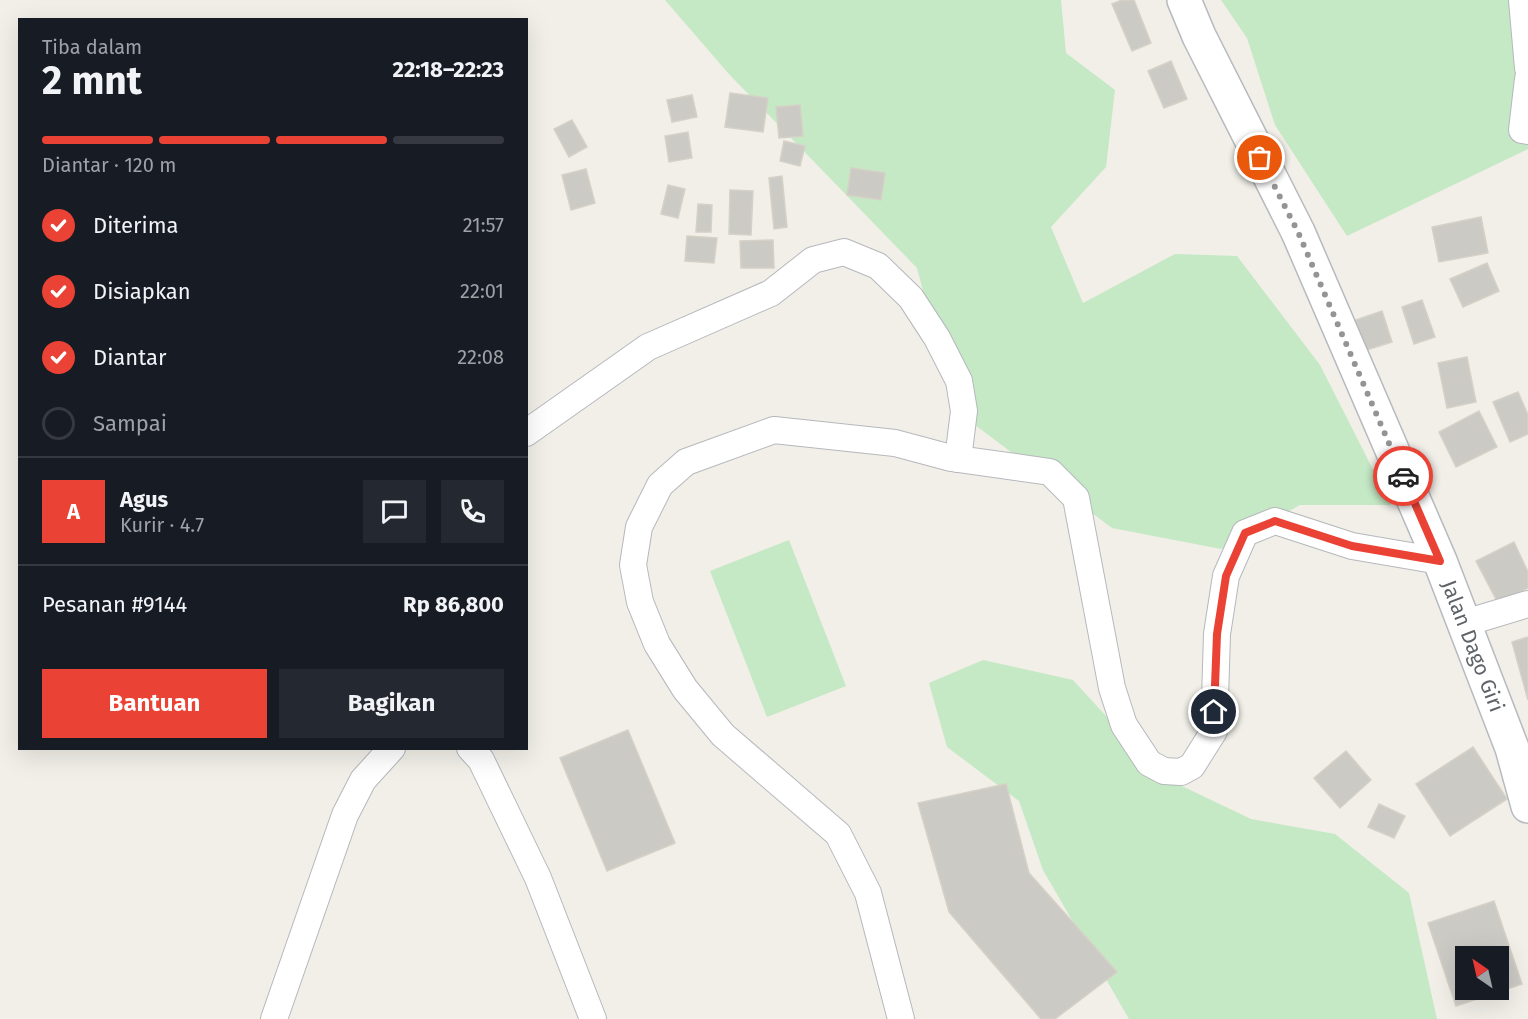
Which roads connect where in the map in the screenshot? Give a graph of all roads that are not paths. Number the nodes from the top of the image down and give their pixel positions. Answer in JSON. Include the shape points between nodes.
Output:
{"nodes":[{"id":1,"x":1184,"y":0,"type":"edge"},
{"id":2,"x":1522,"y":0,"type":"edge"},
{"id":3,"x":1528,"y":68,"type":"edge"},
{"id":4,"x":1528,"y":79,"type":"edge"},
{"id":5,"x":1528,"y":131,"type":"edge"},
{"id":6,"x":528,"y":432,"type":"edge"},
{"id":7,"x":958,"y":459,"type":"junction"},
{"id":8,"x":1440,"y":561,"type":"junction"},
{"id":9,"x":1528,"y":604,"type":"edge"},
{"id":10,"x":1465,"y":623,"type":"junction"},
{"id":11,"x":1520,"y":744,"type":"edge"},
{"id":12,"x":390,"y":750,"type":"edge"},
{"id":13,"x":472,"y":750,"type":"edge"},
{"id":14,"x":1528,"y":806,"type":"edge"},
{"id":15,"x":274,"y":1019,"type":"edge"},
{"id":16,"x":593,"y":1019,"type":"edge"},
{"id":17,"x":901,"y":1019,"type":"edge"}],
"edges":[{"from":1,"to":8,"type":"main road","name":"Jalan Dago Giri","via":[[1298,232]]},
{"from":2,"to":3,"type":"street"},
{"from":4,"to":5,"type":"street","via":[[1522,130]]},
{"from":6,"to":7,"type":"street","via":[[648,347],[771,293],[813,260],[844,252],[878,266],[910,298],[937,338],[961,391],[964,411]]},
{"from":7,"to":8,"type":"street","via":[[1050,472],[1076,498],[1118,707],[1124,725],[1149,763],[1164,771],[1180,772],[1192,766],[1214,731],[1217,634],[1226,576],[1245,533],[1275,521],[1352,546]]},
{"from":7,"to":17,"type":"street","via":[[896,443],[774,430],[686,462],[660,485],[639,527],[633,565],[640,602],[657,644],[685,689],[723,735],[838,834],[868,893]]},
{"from":8,"to":10,"type":"main road","name":"Jalan Dago Giri"},
{"from":9,"to":10,"type":"street"},
{"from":10,"to":11,"type":"main road","name":"Jalan Dago Giri"},
{"from":11,"to":14,"type":"main road","name":"Jalan Dago Giri"},
{"from":12,"to":15,"type":"street","via":[[363,780],[345,815]]},
{"from":13,"to":16,"type":"street","via":[[481,760],[538,878]]}]}
